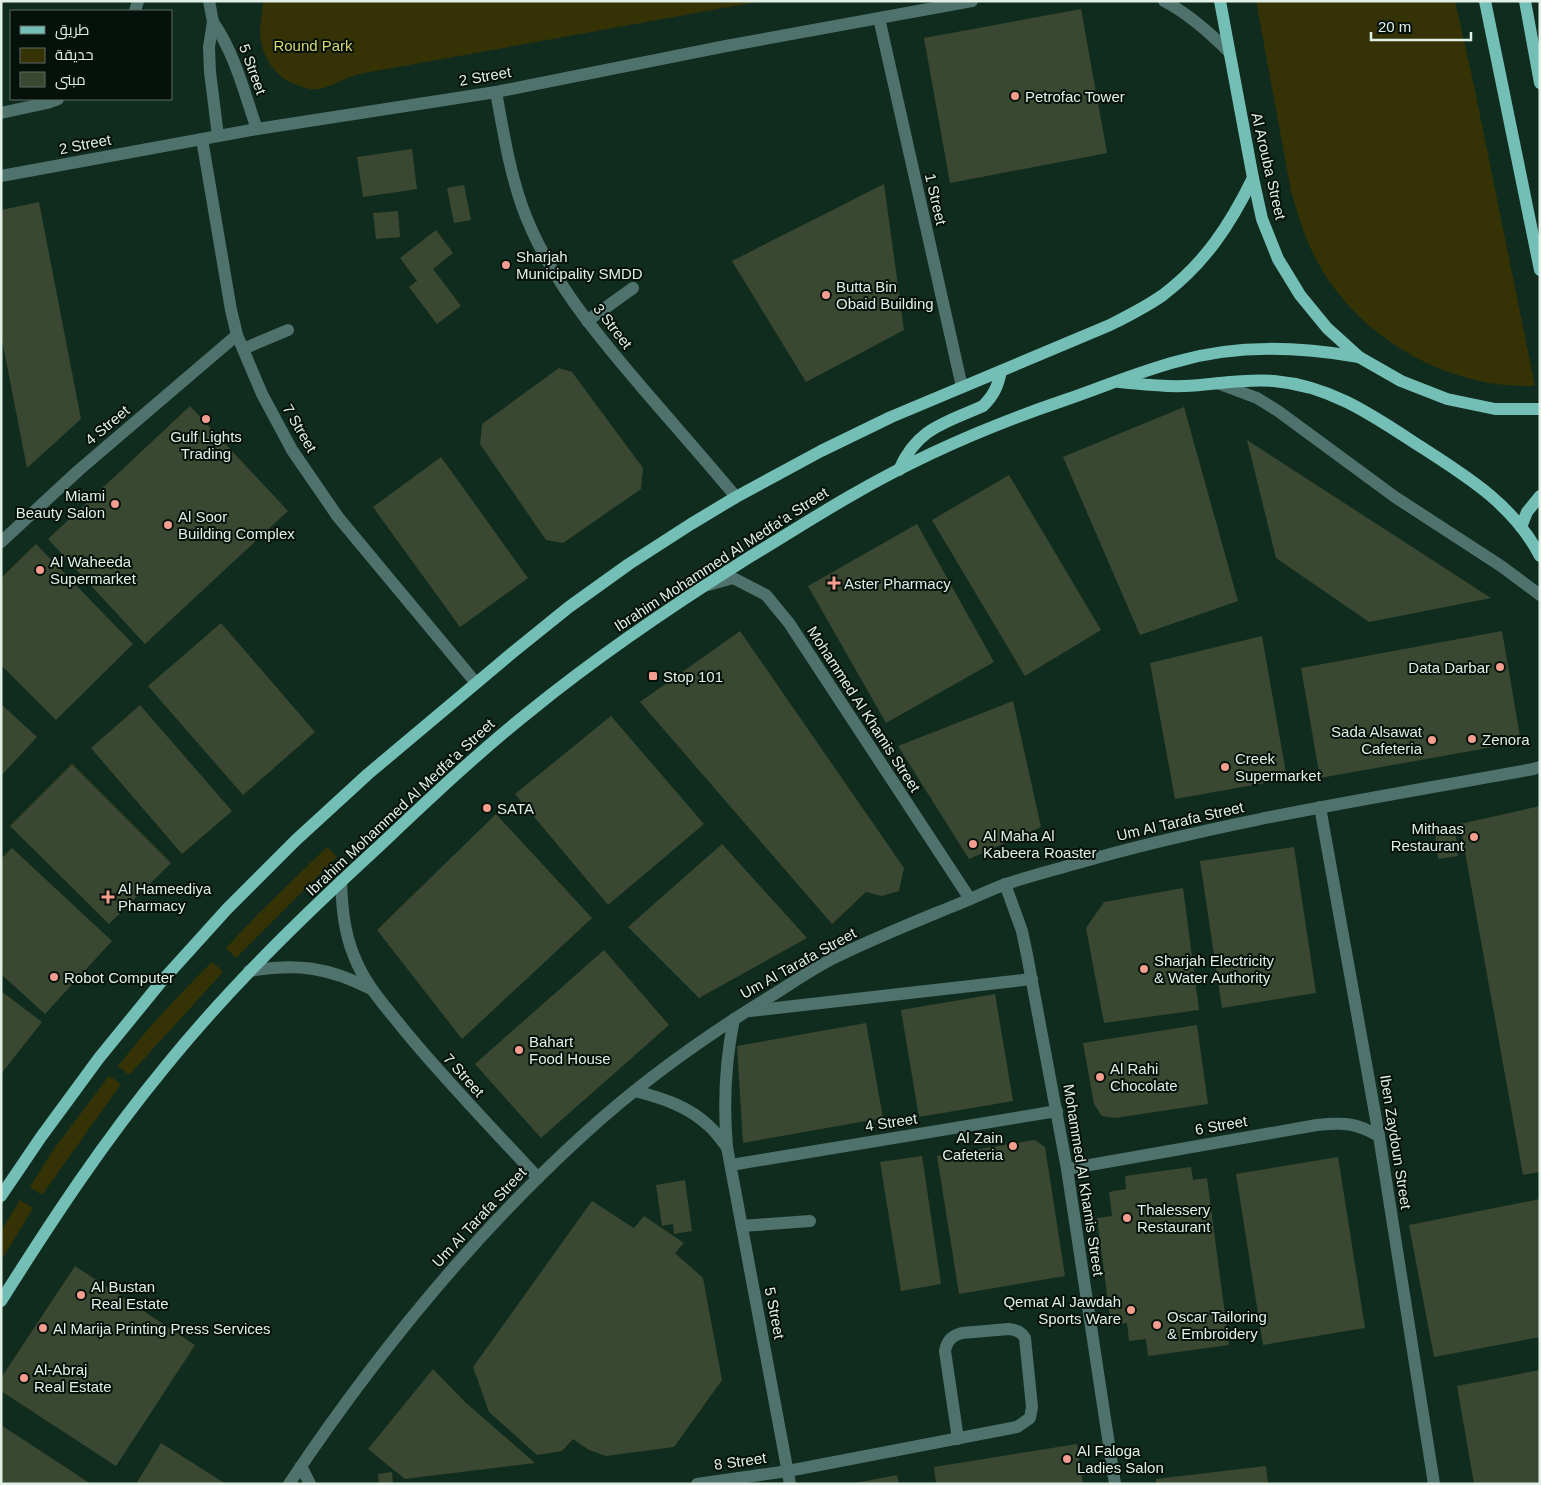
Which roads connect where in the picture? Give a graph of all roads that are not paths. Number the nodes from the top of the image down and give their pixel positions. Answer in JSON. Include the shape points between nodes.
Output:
{"nodes":[{"id":1,"x":209,"y":1,"type":"edge"},
{"id":2,"x":972,"y":1,"type":"edge"},
{"id":3,"x":1164,"y":1,"type":"edge"},
{"id":4,"x":1220,"y":1,"type":"edge"},
{"id":5,"x":1485,"y":1,"type":"edge"},
{"id":6,"x":1525,"y":1,"type":"edge"},
{"id":7,"x":879,"y":18,"type":"junction"},
{"id":8,"x":213,"y":22,"type":"junction"},
{"id":9,"x":1229,"y":52,"type":"junction"},
{"id":10,"x":1540,"y":83,"type":"edge"},
{"id":11,"x":496,"y":92,"type":"junction"},
{"id":12,"x":56,"y":100,"type":"edge"},
{"id":13,"x":1,"y":113,"type":"edge"},
{"id":14,"x":257,"y":129,"type":"junction"},
{"id":15,"x":218,"y":136,"type":"junction"},
{"id":16,"x":202,"y":139,"type":"junction"},
{"id":17,"x":1,"y":176,"type":"edge"},
{"id":18,"x":1253,"y":178,"type":"junction"},
{"id":19,"x":1540,"y":270,"type":"edge"},
{"id":20,"x":633,"y":288,"type":"dead end"},
{"id":21,"x":587,"y":321,"type":"junction"},
{"id":22,"x":288,"y":330,"type":"dead end"},
{"id":23,"x":237,"y":336,"type":"junction"},
{"id":24,"x":243,"y":349,"type":"junction"},
{"id":25,"x":1359,"y":357,"type":"junction"},
{"id":26,"x":1000,"y":372,"type":"junction"},
{"id":27,"x":1117,"y":382,"type":"junction"},
{"id":28,"x":1217,"y":383,"type":"junction"},
{"id":29,"x":962,"y":387,"type":"junction"},
{"id":30,"x":1540,"y":409,"type":"edge"},
{"id":31,"x":899,"y":470,"type":"junction"},
{"id":32,"x":1540,"y":496,"type":"edge"},
{"id":33,"x":736,"y":497,"type":"junction"},
{"id":34,"x":1521,"y":527,"type":"junction"},
{"id":35,"x":1,"y":542,"type":"edge"},
{"id":36,"x":1540,"y":556,"type":"edge"},
{"id":37,"x":703,"y":586,"type":"junction"},
{"id":38,"x":1540,"y":595,"type":"edge"},
{"id":39,"x":476,"y":683,"type":"junction"},
{"id":40,"x":1538,"y":769,"type":"edge"},
{"id":41,"x":1320,"y":807,"type":"junction"},
{"id":42,"x":341,"y":882,"type":"junction"},
{"id":43,"x":1005,"y":884,"type":"junction"},
{"id":44,"x":970,"y":899,"type":"junction"},
{"id":45,"x":249,"y":971,"type":"junction"},
{"id":46,"x":1032,"y":979,"type":"junction"},
{"id":47,"x":372,"y":989,"type":"junction"},
{"id":48,"x":745,"y":1012,"type":"junction"},
{"id":49,"x":734,"y":1019,"type":"junction"},
{"id":50,"x":635,"y":1091,"type":"junction"},
{"id":51,"x":1058,"y":1111,"type":"junction"},
{"id":52,"x":1379,"y":1136,"type":"junction"},
{"id":53,"x":727,"y":1147,"type":"junction"},
{"id":54,"x":731,"y":1165,"type":"junction"},
{"id":55,"x":1067,"y":1168,"type":"junction"},
{"id":56,"x":538,"y":1178,"type":"junction"},
{"id":57,"x":1,"y":1196,"type":"edge"},
{"id":58,"x":810,"y":1221,"type":"dead end"},
{"id":59,"x":742,"y":1226,"type":"junction"},
{"id":60,"x":1,"y":1301,"type":"edge"},
{"id":61,"x":958,"y":1439,"type":"junction"},
{"id":62,"x":301,"y":1466,"type":"junction"},
{"id":63,"x":789,"y":1478,"type":"edge"},
{"id":64,"x":289,"y":1484,"type":"edge"},
{"id":65,"x":310,"y":1484,"type":"edge"},
{"id":66,"x":697,"y":1484,"type":"edge"},
{"id":67,"x":1115,"y":1484,"type":"edge"},
{"id":68,"x":1434,"y":1484,"type":"edge"}],
"edges":[{"from":1,"to":8,"type":"street","name":"5 Street"},
{"from":2,"to":7,"type":"street","name":"2 Street"},
{"from":3,"to":9,"type":"street","via":[[1205,28]]},
{"from":4,"to":9,"type":"main road","name":"Al Arouba Street"},
{"from":5,"to":19,"type":"main road"},
{"from":6,"to":10,"type":"main road"},
{"from":7,"to":11,"type":"street","name":"2 Street"},
{"from":7,"to":29,"type":"street","name":"1 Street"},
{"from":8,"to":14,"type":"street","name":"5 Street","via":[[230,50]]},
{"from":8,"to":15,"type":"street","name":"5 Street","via":[[210,72]]},
{"from":9,"to":18,"type":"main road","name":"Al Arouba Street"},
{"from":11,"to":14,"type":"street","name":"2 Street"},
{"from":11,"to":21,"type":"street","name":"3 Street","via":[[508,158],[522,206],[542,252]]},
{"from":12,"to":13,"type":"street"},
{"from":14,"to":15,"type":"street","name":"2 Street"},
{"from":15,"to":16,"type":"street","name":"2 Street"},
{"from":16,"to":17,"type":"street","name":"2 Street"},
{"from":16,"to":23,"type":"street","name":"7 Street"},
{"from":18,"to":25,"type":"main road","name":"Al Arouba Street","via":[[1262,219],[1278,259],[1300,295]]},
{"from":18,"to":26,"type":"main road","via":[[1240,205],[1206,255],[1162,295],[1110,325]]},
{"from":20,"to":21,"type":"street"},
{"from":21,"to":33,"type":"street","name":"3 Street"},
{"from":22,"to":24,"type":"street"},
{"from":23,"to":24,"type":"street","name":"7 Street"},
{"from":23,"to":35,"type":"street","name":"4 Street","via":[[79,470]]},
{"from":24,"to":39,"type":"street","name":"7 Street","via":[[262,394],[292,450],[328,503]]},
{"from":25,"to":27,"type":"main road","name":"Ibrahim Mohammed Al Medfa'a Street","via":[[1289,349],[1218,352],[1150,369]]},
{"from":25,"to":30,"type":"main road","name":"Al Arouba Street","via":[[1401,382],[1447,399],[1495,409]]},
{"from":26,"to":29,"type":"main road"},
{"from":26,"to":31,"type":"main road","via":[[996,391],[983,406],[927,432],[907,452]]},
{"from":27,"to":28,"type":"main road","via":[[1184,386]]},
{"from":27,"to":31,"type":"main road","name":"Ibrahim Mohammed Al Medfa'a Street","via":[[986,429]]},
{"from":28,"to":34,"type":"main road","via":[[1274,381],[1318,389],[1345,400],[1472,480]]},
{"from":28,"to":38,"type":"street","via":[[1257,398],[1278,411],[1395,497]]},
{"from":29,"to":33,"type":"main road","via":[[821,450]]},
{"from":31,"to":37,"type":"main road","name":"Ibrahim Mohammed Al Medfa'a Street","via":[[846,498]]},
{"from":32,"to":34,"type":"main road","via":[[1527,512]]},
{"from":33,"to":39,"type":"main road","via":[[629,564],[569,607]]},
{"from":34,"to":36,"type":"main road"},
{"from":37,"to":42,"type":"main road","name":"Ibrahim Mohammed Al Medfa'a Street","via":[[625,639],[530,711],[473,759]]},
{"from":37,"to":44,"type":"street","name":"Mohammed Al Khamis Street","via":[[733,578],[766,594],[789,623]]},
{"from":39,"to":57,"type":"main road","via":[[368,774],[227,909],[99,1058]]},
{"from":40,"to":41,"type":"street","name":"Um Al Tarafa Street"},
{"from":41,"to":43,"type":"street","name":"Um Al Tarafa Street","via":[[1145,844]]},
{"from":41,"to":52,"type":"street","name":"Iben Zaydoun Street"},
{"from":42,"to":45,"type":"main road","name":"Ibrahim Mohammed Al Medfa'a Street"},
{"from":42,"to":47,"type":"street","name":"7 Street","via":[[348,938]]},
{"from":43,"to":44,"type":"street","name":"Um Al Tarafa Street"},
{"from":43,"to":46,"type":"street","name":"Mohammed Al Khamis Street","via":[[1022,931]]},
{"from":44,"to":48,"type":"street","name":"Um Al Tarafa Street","via":[[832,959]]},
{"from":45,"to":47,"type":"street","name":"7 Street","via":[[292,966],[313,968],[333,972]]},
{"from":45,"to":60,"type":"main road","name":"Ibrahim Mohammed Al Medfa'a Street","via":[[126,1115],[51,1221]]},
{"from":46,"to":48,"type":"street"},
{"from":46,"to":51,"type":"street","name":"Mohammed Al Khamis Street"},
{"from":47,"to":56,"type":"street","name":"7 Street","via":[[440,1073]]},
{"from":48,"to":49,"type":"street","name":"Um Al Tarafa Street"},
{"from":49,"to":50,"type":"street","name":"Um Al Tarafa Street"},
{"from":49,"to":53,"type":"street","name":"5 Street","via":[[724,1096]]},
{"from":50,"to":53,"type":"street","name":"5 Street","via":[[688,1109]]},
{"from":50,"to":56,"type":"street","name":"Um Al Tarafa Street"},
{"from":51,"to":54,"type":"street","name":"4 Street"},
{"from":51,"to":55,"type":"street","name":"Mohammed Al Khamis Street"},
{"from":52,"to":55,"type":"street","name":"6 Street","via":[[1349,1124],[1326,1124]]},
{"from":52,"to":68,"type":"street","name":"Iben Zaydoun Street"},
{"from":53,"to":54,"type":"street","name":"5 Street"},
{"from":54,"to":59,"type":"street","name":"5 Street"},
{"from":55,"to":67,"type":"street","name":"Mohammed Al Khamis Street"},
{"from":56,"to":62,"type":"street","name":"Um Al Tarafa Street","via":[[470,1248],[410,1318]]},
{"from":58,"to":59,"type":"street"},
{"from":59,"to":63,"type":"street","name":"5 Street"},
{"from":61,"to":61,"type":"street","name":"8 Street","via":[[1017,1428],[1030,1418],[1032,1400],[1025,1338],[1016,1330],[956,1335],[950,1339],[945,1352]]},
{"from":61,"to":63,"type":"street","name":"8 Street"},
{"from":62,"to":64,"type":"street","name":"Um Al Tarafa Street"},
{"from":62,"to":65,"type":"street"},
{"from":63,"to":66,"type":"street","name":"8 Street"}]}
